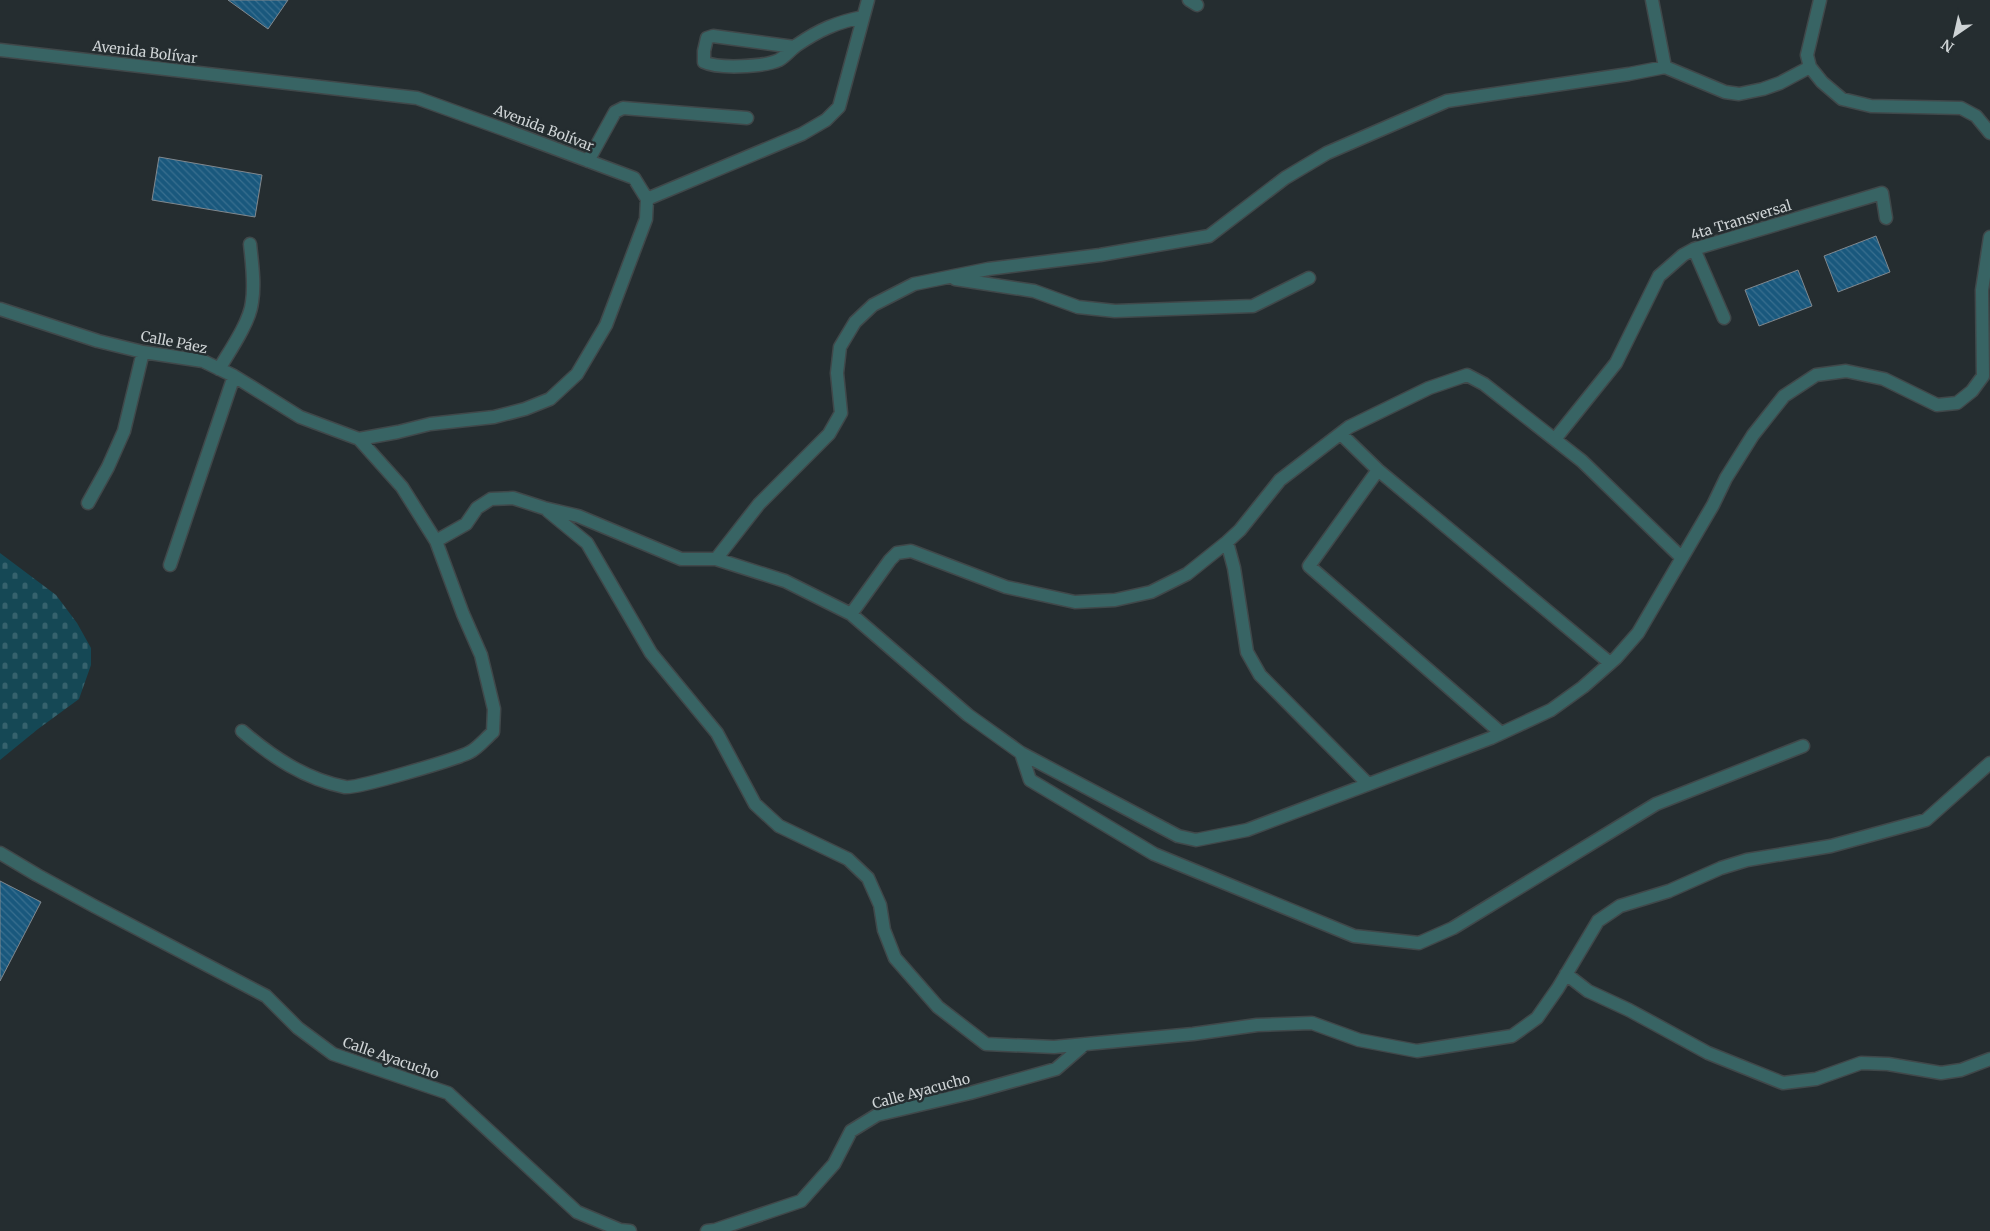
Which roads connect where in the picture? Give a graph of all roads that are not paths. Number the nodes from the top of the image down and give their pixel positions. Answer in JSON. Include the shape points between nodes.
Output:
{"nodes":[{"id":1,"x":868,"y":0,"type":"edge"},
{"id":2,"x":1652,"y":0,"type":"edge"},
{"id":3,"x":1820,"y":0,"type":"edge"},
{"id":4,"x":863,"y":17,"type":"junction"},
{"id":5,"x":794,"y":47,"type":"junction"},
{"id":6,"x":0,"y":50,"type":"edge"},
{"id":7,"x":1810,"y":66,"type":"junction"},
{"id":8,"x":1665,"y":67,"type":"junction"},
{"id":9,"x":746,"y":118,"type":"dead end"},
{"id":10,"x":1990,"y":133,"type":"edge"},
{"id":11,"x":588,"y":161,"type":"junction"},
{"id":12,"x":647,"y":199,"type":"junction"},
{"id":13,"x":1886,"y":218,"type":"dead end"},
{"id":14,"x":1990,"y":237,"type":"edge"},
{"id":15,"x":250,"y":244,"type":"dead end"},
{"id":16,"x":1694,"y":248,"type":"junction"},
{"id":17,"x":945,"y":278,"type":"junction"},
{"id":18,"x":1309,"y":278,"type":"dead end"},
{"id":19,"x":0,"y":309,"type":"edge"},
{"id":20,"x":1724,"y":318,"type":"dead end"},
{"id":21,"x":143,"y":352,"type":"junction"},
{"id":22,"x":219,"y":369,"type":"junction"},
{"id":23,"x":234,"y":376,"type":"junction"},
{"id":24,"x":1340,"y":434,"type":"junction"},
{"id":25,"x":359,"y":438,"type":"junction"},
{"id":26,"x":1555,"y":439,"type":"junction"},
{"id":27,"x":1378,"y":470,"type":"junction"},
{"id":28,"x":88,"y":502,"type":"dead end"},
{"id":29,"x":544,"y":508,"type":"junction"},
{"id":30,"x":436,"y":541,"type":"junction"},
{"id":31,"x":1227,"y":542,"type":"junction"},
{"id":32,"x":1682,"y":558,"type":"junction"},
{"id":33,"x":716,"y":559,"type":"junction"},
{"id":34,"x":170,"y":565,"type":"dead end"},
{"id":35,"x":851,"y":614,"type":"junction"},
{"id":36,"x":1610,"y":663,"type":"junction"},
{"id":37,"x":242,"y":731,"type":"dead end"},
{"id":38,"x":1501,"y":733,"type":"junction"},
{"id":39,"x":1803,"y":746,"type":"dead end"},
{"id":40,"x":1021,"y":753,"type":"junction"},
{"id":41,"x":1990,"y":763,"type":"edge"},
{"id":42,"x":1368,"y":784,"type":"junction"},
{"id":43,"x":0,"y":853,"type":"edge"},
{"id":44,"x":1566,"y":974,"type":"junction"},
{"id":45,"x":1085,"y":1044,"type":"junction"},
{"id":46,"x":1990,"y":1059,"type":"edge"},
{"id":47,"x":630,"y":1231,"type":"edge"},
{"id":48,"x":707,"y":1231,"type":"edge"}],
"edges":[{"from":1,"to":4,"type":"street"},
{"from":2,"to":8,"type":"street"},
{"from":3,"to":7,"type":"street","via":[[1807,55]]},
{"from":4,"to":5,"type":"street","via":[[839,22]]},
{"from":4,"to":12,"type":"street","via":[[839,107],[826,120],[802,134]]},
{"from":5,"to":5,"type":"street","via":[[780,59],[750,66],[704,62],[707,38],[713,36]]},
{"from":6,"to":11,"type":"street","name":"Avenida Bolívar","via":[[417,98]]},
{"from":7,"to":8,"type":"street","via":[[1763,90],[1739,94],[1725,92]]},
{"from":7,"to":10,"type":"street","via":[[1822,82],[1842,99],[1871,106],[1961,108],[1976,116]]},
{"from":8,"to":17,"type":"street","via":[[1447,101],[1319,158],[1285,178],[1209,236]]},
{"from":9,"to":11,"type":"street","via":[[623,108],[615,112]]},
{"from":11,"to":12,"type":"street","name":"Avenida Bolívar","via":[[634,178]]},
{"from":12,"to":25,"type":"street","via":[[646,219],[606,325],[577,374],[550,398],[494,417],[430,424]]},
{"from":13,"to":16,"type":"street","name":"4ta Transversal","via":[[1882,193]]},
{"from":14,"to":32,"type":"street","via":[[1982,290],[1983,376],[1972,391],[1956,403],[1937,405],[1884,379],[1846,371],[1816,375],[1784,396],[1753,435]]},
{"from":15,"to":22,"type":"street","via":[[252,304]]},
{"from":16,"to":20,"type":"street"},
{"from":16,"to":26,"type":"street","name":"4ta Transversal","via":[[1659,276],[1616,363]]},
{"from":17,"to":18,"type":"street","via":[[1034,291],[1078,307],[1115,311],[1253,306]]},
{"from":17,"to":33,"type":"street","via":[[914,284],[873,305],[855,322],[840,347],[837,372],[841,413],[829,434],[759,504]]},
{"from":19,"to":21,"type":"street","name":"Calle Páez"},
{"from":21,"to":22,"type":"street","name":"Calle Páez","via":[[203,361]]},
{"from":21,"to":28,"type":"street","via":[[124,431]]},
{"from":22,"to":23,"type":"street","name":"Calle Páez"},
{"from":23,"to":25,"type":"street","name":"Calle Páez","via":[[300,417]]},
{"from":23,"to":34,"type":"street"},
{"from":24,"to":26,"type":"street","via":[[1429,388],[1467,375],[1484,384]]},
{"from":24,"to":27,"type":"street"},
{"from":24,"to":31,"type":"street","via":[[1280,480]]},
{"from":25,"to":30,"type":"street","via":[[402,487]]},
{"from":26,"to":32,"type":"street"},
{"from":27,"to":36,"type":"street"},
{"from":27,"to":38,"type":"street","via":[[1309,566]]},
{"from":29,"to":30,"type":"street","via":[[513,498],[491,499],[477,508],[466,524]]},
{"from":29,"to":33,"type":"street","via":[[578,516],[681,558]]},
{"from":29,"to":45,"type":"street","via":[[587,543],[651,653],[717,732],[756,804],[779,826],[848,859],[868,878],[880,905],[884,930],[895,958],[938,1007],[986,1044],[1054,1047]]},
{"from":30,"to":37,"type":"street","via":[[481,655],[494,709],[492,732],[471,752],[441,764],[347,788],[304,774],[268,754]]},
{"from":31,"to":35,"type":"street","via":[[1187,574],[1151,592],[1115,600],[1075,602],[1006,587],[911,551],[897,553]]},
{"from":31,"to":42,"type":"street","via":[[1247,652],[1260,675]]},
{"from":32,"to":36,"type":"street","via":[[1638,633]]},
{"from":33,"to":35,"type":"street","via":[[785,581]]},
{"from":35,"to":40,"type":"street","via":[[968,715]]},
{"from":36,"to":38,"type":"street","via":[[1551,710]]},
{"from":38,"to":42,"type":"street"},
{"from":39,"to":40,"type":"street","via":[[1656,804],[1453,928],[1420,943],[1354,936],[1154,854],[1030,780]]},
{"from":40,"to":42,"type":"street","via":[[1178,836],[1196,840],[1247,830]]},
{"from":41,"to":44,"type":"street","via":[[1926,820],[1831,846],[1747,860],[1669,891],[1620,906],[1598,921]]},
{"from":43,"to":47,"type":"street","name":"Calle Ayacucho","via":[[266,996],[298,1028],[333,1054],[448,1093],[577,1212]]},
{"from":44,"to":45,"type":"street","via":[[1537,1018],[1512,1036],[1455,1046],[1417,1051],[1359,1040],[1312,1023],[1257,1025]]},
{"from":44,"to":46,"type":"street","via":[[1588,991],[1708,1054],[1783,1083],[1816,1080],[1861,1063],[1941,1072],[1961,1070]]},
{"from":45,"to":48,"type":"street","name":"Calle Ayacucho","via":[[1056,1069],[877,1115],[851,1131],[834,1164],[800,1201]]}]}
